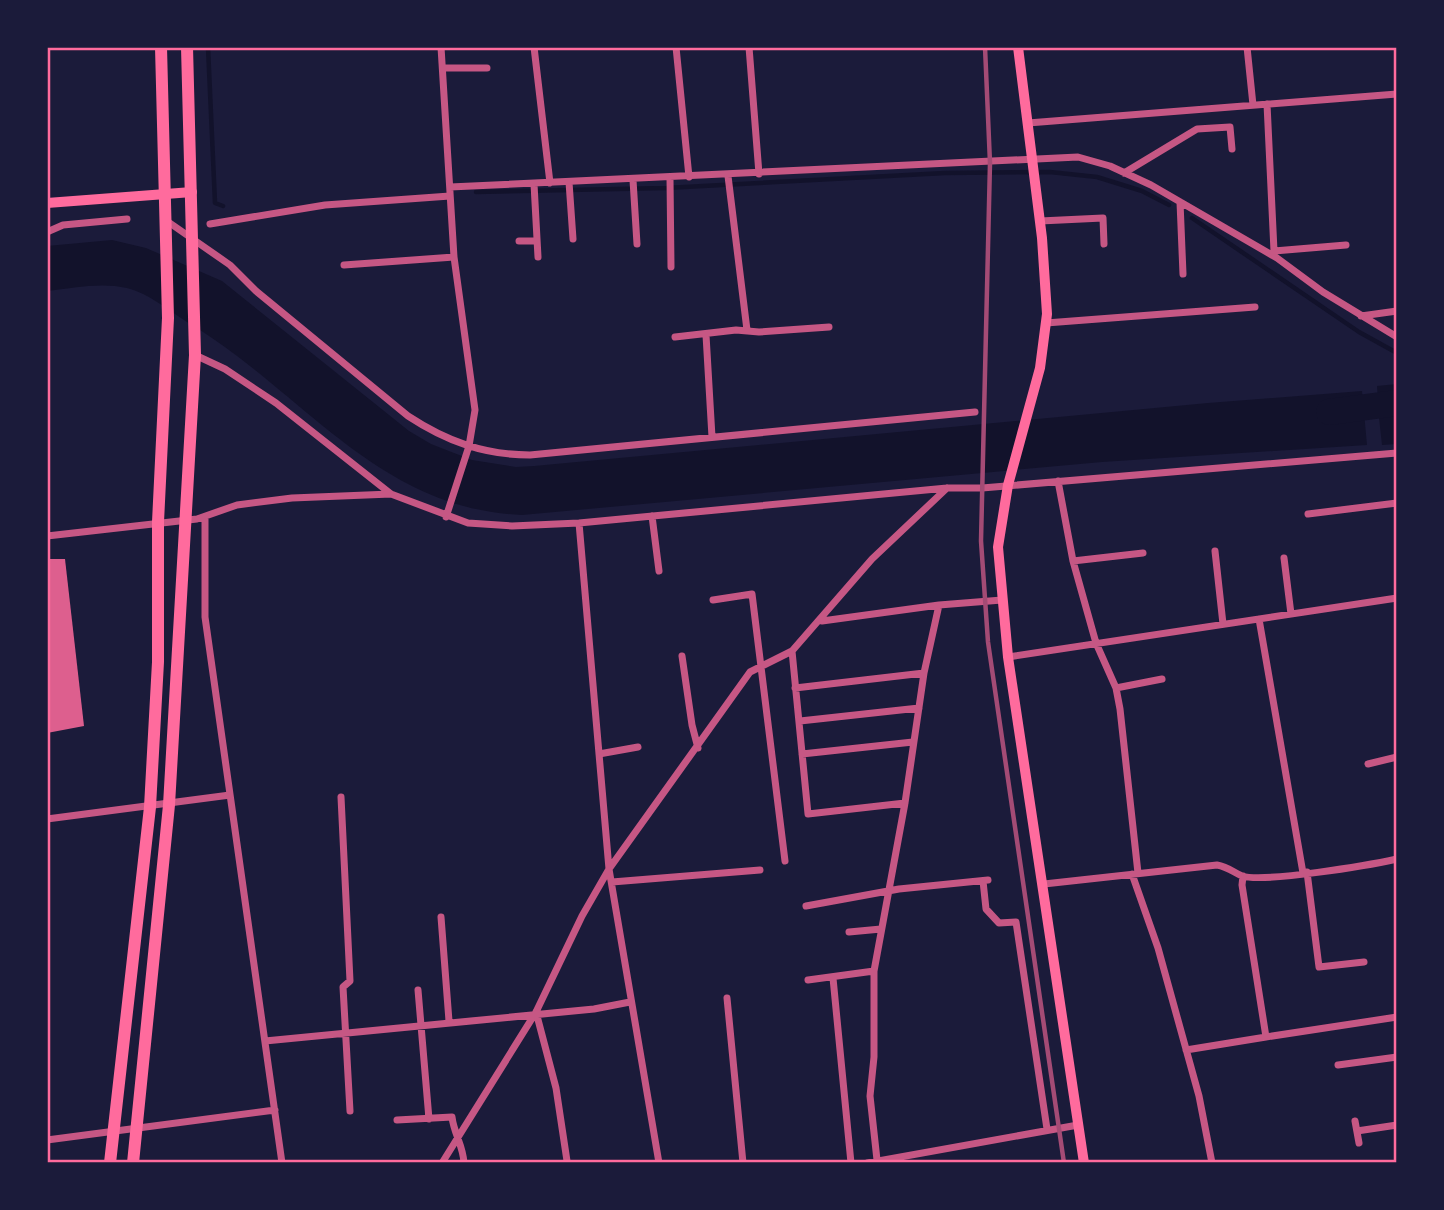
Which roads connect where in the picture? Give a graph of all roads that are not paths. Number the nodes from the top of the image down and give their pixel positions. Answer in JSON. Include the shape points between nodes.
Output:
{"nodes":[{"id":1,"x":161,"y":47,"type":"edge"},
{"id":2,"x":187,"y":47,"type":"edge"},
{"id":3,"x":442,"y":47,"type":"edge"},
{"id":4,"x":534,"y":47,"type":"edge"},
{"id":5,"x":676,"y":47,"type":"edge"},
{"id":6,"x":749,"y":47,"type":"edge"},
{"id":7,"x":1018,"y":47,"type":"edge"},
{"id":8,"x":1247,"y":47,"type":"edge"},
{"id":9,"x":443,"y":68,"type":"junction"},
{"id":10,"x":487,"y":68,"type":"dead end"},
{"id":11,"x":1397,"y":94,"type":"edge"},
{"id":12,"x":1266,"y":104,"type":"junction"},
{"id":13,"x":1253,"y":105,"type":"junction"},
{"id":14,"x":1028,"y":123,"type":"junction"},
{"id":15,"x":1232,"y":149,"type":"dead end"},
{"id":16,"x":1033,"y":160,"type":"junction"},
{"id":17,"x":1124,"y":173,"type":"junction"},
{"id":18,"x":759,"y":174,"type":"junction"},
{"id":19,"x":727,"y":176,"type":"junction"},
{"id":20,"x":689,"y":177,"type":"junction"},
{"id":21,"x":670,"y":178,"type":"junction"},
{"id":22,"x":633,"y":180,"type":"junction"},
{"id":23,"x":569,"y":182,"type":"junction"},
{"id":24,"x":550,"y":183,"type":"junction"},
{"id":25,"x":534,"y":184,"type":"junction"},
{"id":26,"x":450,"y":187,"type":"junction"},
{"id":27,"x":192,"y":192,"type":"junction"},
{"id":28,"x":164,"y":193,"type":"junction"},
{"id":29,"x":450,"y":196,"type":"junction"},
{"id":30,"x":1180,"y":202,"type":"junction"},
{"id":31,"x":47,"y":203,"type":"edge"},
{"id":32,"x":127,"y":219,"type":"dead end"},
{"id":33,"x":164,"y":219,"type":"junction"},
{"id":34,"x":1040,"y":221,"type":"junction"},
{"id":35,"x":210,"y":224,"type":"dead end"},
{"id":36,"x":47,"y":232,"type":"edge"},
{"id":37,"x":573,"y":239,"type":"dead end"},
{"id":38,"x":194,"y":240,"type":"junction"},
{"id":39,"x":519,"y":241,"type":"dead end"},
{"id":40,"x":537,"y":241,"type":"junction"},
{"id":41,"x":637,"y":244,"type":"dead end"},
{"id":42,"x":1104,"y":244,"type":"dead end"},
{"id":43,"x":1346,"y":245,"type":"dead end"},
{"id":44,"x":1272,"y":253,"type":"junction"},
{"id":45,"x":454,"y":257,"type":"junction"},
{"id":46,"x":538,"y":257,"type":"dead end"},
{"id":47,"x":344,"y":265,"type":"dead end"},
{"id":48,"x":671,"y":267,"type":"dead end"},
{"id":49,"x":1183,"y":274,"type":"dead end"},
{"id":50,"x":1255,"y":307,"type":"dead end"},
{"id":51,"x":1397,"y":311,"type":"edge"},
{"id":52,"x":1362,"y":316,"type":"junction"},
{"id":53,"x":1046,"y":323,"type":"junction"},
{"id":54,"x":828,"y":327,"type":"dead end"},
{"id":55,"x":747,"y":330,"type":"junction"},
{"id":56,"x":706,"y":335,"type":"junction"},
{"id":57,"x":675,"y":337,"type":"dead end"},
{"id":58,"x":1397,"y":337,"type":"edge"},
{"id":59,"x":195,"y":350,"type":"junction"},
{"id":60,"x":975,"y":412,"type":"dead end"},
{"id":61,"x":712,"y":437,"type":"junction"},
{"id":62,"x":468,"y":449,"type":"junction"},
{"id":63,"x":1397,"y":453,"type":"edge"},
{"id":64,"x":1058,"y":481,"type":"junction"},
{"id":65,"x":1009,"y":482,"type":"junction"},
{"id":66,"x":947,"y":488,"type":"junction"},
{"id":67,"x":391,"y":494,"type":"junction"},
{"id":68,"x":1397,"y":503,"type":"edge"},
{"id":69,"x":448,"y":513,"type":"junction"},
{"id":70,"x":1308,"y":514,"type":"dead end"},
{"id":71,"x":652,"y":516,"type":"junction"},
{"id":72,"x":205,"y":517,"type":"junction"},
{"id":73,"x":185,"y":519,"type":"junction"},
{"id":74,"x":158,"y":522,"type":"junction"},
{"id":75,"x":579,"y":523,"type":"junction"},
{"id":76,"x":47,"y":536,"type":"edge"},
{"id":77,"x":1215,"y":551,"type":"dead end"},
{"id":78,"x":1143,"y":553,"type":"dead end"},
{"id":79,"x":1283,"y":558,"type":"dead end"},
{"id":80,"x":1073,"y":561,"type":"junction"},
{"id":81,"x":659,"y":570,"type":"dead end"},
{"id":82,"x":1397,"y":598,"type":"edge"},
{"id":83,"x":713,"y":600,"type":"dead end"},
{"id":84,"x":1002,"y":600,"type":"junction"},
{"id":85,"x":939,"y":605,"type":"junction"},
{"id":86,"x":1291,"y":614,"type":"junction"},
{"id":87,"x":1259,"y":619,"type":"junction"},
{"id":88,"x":822,"y":621,"type":"junction"},
{"id":89,"x":1223,"y":624,"type":"junction"},
{"id":90,"x":1096,"y":643,"type":"junction"},
{"id":91,"x":792,"y":651,"type":"junction"},
{"id":92,"x":682,"y":656,"type":"dead end"},
{"id":93,"x":1008,"y":657,"type":"junction"},
{"id":94,"x":761,"y":666,"type":"junction"},
{"id":95,"x":924,"y":673,"type":"junction"},
{"id":96,"x":1162,"y":679,"type":"dead end"},
{"id":97,"x":795,"y":688,"type":"junction"},
{"id":98,"x":1115,"y":688,"type":"junction"},
{"id":99,"x":919,"y":708,"type":"junction"},
{"id":100,"x":800,"y":721,"type":"junction"},
{"id":101,"x":914,"y":742,"type":"junction"},
{"id":102,"x":638,"y":747,"type":"dead end"},
{"id":103,"x":698,"y":748,"type":"junction"},
{"id":104,"x":600,"y":754,"type":"junction"},
{"id":105,"x":802,"y":754,"type":"junction"},
{"id":106,"x":1397,"y":757,"type":"edge"},
{"id":107,"x":1368,"y":764,"type":"dead end"},
{"id":108,"x":230,"y":795,"type":"junction"},
{"id":109,"x":341,"y":797,"type":"dead end"},
{"id":110,"x":905,"y":803,"type":"junction"},
{"id":111,"x":169,"y":806,"type":"junction"},
{"id":112,"x":150,"y":807,"type":"junction"},
{"id":113,"x":47,"y":820,"type":"edge"},
{"id":114,"x":1397,"y":859,"type":"edge"},
{"id":115,"x":785,"y":861,"type":"dead end"},
{"id":116,"x":609,"y":869,"type":"junction"},
{"id":117,"x":760,"y":870,"type":"dead end"},
{"id":118,"x":1305,"y":873,"type":"junction"},
{"id":119,"x":1135,"y":874,"type":"junction"},
{"id":120,"x":1243,"y":876,"type":"junction"},
{"id":121,"x":612,"y":882,"type":"junction"},
{"id":122,"x":1044,"y":884,"type":"junction"},
{"id":123,"x":888,"y":892,"type":"junction"},
{"id":124,"x":806,"y":906,"type":"dead end"},
{"id":125,"x":441,"y":917,"type":"dead end"},
{"id":126,"x":881,"y":929,"type":"junction"},
{"id":127,"x":849,"y":932,"type":"dead end"},
{"id":128,"x":1364,"y":962,"type":"dead end"},
{"id":129,"x":874,"y":971,"type":"junction"},
{"id":130,"x":833,"y":978,"type":"junction"},
{"id":131,"x":808,"y":979,"type":"dead end"},
{"id":132,"x":418,"y":990,"type":"dead end"},
{"id":133,"x":727,"y":998,"type":"dead end"},
{"id":134,"x":630,"y":1002,"type":"junction"},
{"id":135,"x":536,"y":1012,"type":"junction"},
{"id":136,"x":1397,"y":1017,"type":"edge"},
{"id":137,"x":449,"y":1021,"type":"junction"},
{"id":138,"x":419,"y":1025,"type":"junction"},
{"id":139,"x":345,"y":1032,"type":"junction"},
{"id":140,"x":1266,"y":1037,"type":"junction"},
{"id":141,"x":265,"y":1041,"type":"junction"},
{"id":142,"x":1185,"y":1050,"type":"junction"},
{"id":143,"x":1397,"y":1057,"type":"edge"},
{"id":144,"x":1338,"y":1065,"type":"dead end"},
{"id":145,"x":275,"y":1110,"type":"junction"},
{"id":146,"x":350,"y":1111,"type":"dead end"},
{"id":147,"x":429,"y":1119,"type":"junction"},
{"id":148,"x":397,"y":1120,"type":"dead end"},
{"id":149,"x":1355,"y":1121,"type":"dead end"},
{"id":150,"x":1078,"y":1125,"type":"junction"},
{"id":151,"x":1397,"y":1125,"type":"edge"},
{"id":152,"x":136,"y":1127,"type":"junction"},
{"id":153,"x":1046,"y":1129,"type":"junction"},
{"id":154,"x":114,"y":1131,"type":"junction"},
{"id":155,"x":1357,"y":1131,"type":"junction"},
{"id":156,"x":458,"y":1138,"type":"junction"},
{"id":157,"x":47,"y":1140,"type":"edge"},
{"id":158,"x":1359,"y":1143,"type":"dead end"},
{"id":159,"x":912,"y":1152,"type":"junction"},
{"id":160,"x":877,"y":1160,"type":"junction"},
{"id":161,"x":567,"y":1161,"type":"dead end"},
{"id":162,"x":110,"y":1163,"type":"edge"},
{"id":163,"x":133,"y":1163,"type":"edge"},
{"id":164,"x":282,"y":1163,"type":"edge"},
{"id":165,"x":442,"y":1163,"type":"edge"},
{"id":166,"x":464,"y":1163,"type":"edge"},
{"id":167,"x":659,"y":1163,"type":"edge"},
{"id":168,"x":743,"y":1163,"type":"edge"},
{"id":169,"x":851,"y":1163,"type":"edge"},
{"id":170,"x":867,"y":1163,"type":"edge"},
{"id":171,"x":913,"y":1163,"type":"edge"},
{"id":172,"x":1084,"y":1163,"type":"edge"},
{"id":173,"x":1212,"y":1163,"type":"edge"}],
"edges":[{"from":1,"to":28,"type":"highway"},
{"from":2,"to":27,"type":"highway"},
{"from":3,"to":9,"type":"street"},
{"from":4,"to":24,"type":"street"},
{"from":5,"to":20,"type":"street"},
{"from":6,"to":18,"type":"street"},
{"from":7,"to":14,"type":"main road"},
{"from":8,"to":13,"type":"street"},
{"from":9,"to":10,"type":"street"},
{"from":9,"to":26,"type":"street"},
{"from":11,"to":12,"type":"street"},
{"from":12,"to":13,"type":"street"},
{"from":12,"to":44,"type":"street"},
{"from":13,"to":14,"type":"street"},
{"from":14,"to":16,"type":"main road"},
{"from":15,"to":17,"type":"street","via":[[1230,127],[1196,129]]},
{"from":16,"to":17,"type":"street","via":[[1078,157]]},
{"from":16,"to":18,"type":"street"},
{"from":16,"to":34,"type":"main road"},
{"from":17,"to":30,"type":"street"},
{"from":18,"to":19,"type":"street"},
{"from":19,"to":20,"type":"street"},
{"from":19,"to":55,"type":"street"},
{"from":20,"to":21,"type":"street"},
{"from":21,"to":22,"type":"street"},
{"from":21,"to":48,"type":"street"},
{"from":22,"to":23,"type":"street"},
{"from":22,"to":41,"type":"street"},
{"from":23,"to":24,"type":"street"},
{"from":23,"to":37,"type":"street"},
{"from":24,"to":25,"type":"street"},
{"from":25,"to":26,"type":"street"},
{"from":25,"to":40,"type":"street"},
{"from":26,"to":29,"type":"street"},
{"from":27,"to":28,"type":"main road"},
{"from":27,"to":38,"type":"highway"},
{"from":28,"to":31,"type":"main road"},
{"from":28,"to":33,"type":"highway"},
{"from":29,"to":35,"type":"street","via":[[325,205]]},
{"from":29,"to":45,"type":"street"},
{"from":30,"to":44,"type":"street"},
{"from":30,"to":49,"type":"street"},
{"from":32,"to":36,"type":"street","via":[[63,225]]},
{"from":33,"to":38,"type":"street"},
{"from":33,"to":74,"type":"highway","via":[[168,318]]},
{"from":34,"to":42,"type":"street","via":[[1103,218]]},
{"from":34,"to":53,"type":"main road"},
{"from":38,"to":59,"type":"highway"},
{"from":38,"to":62,"type":"street","via":[[408,415]]},
{"from":39,"to":40,"type":"street"},
{"from":40,"to":46,"type":"street"},
{"from":43,"to":44,"type":"street"},
{"from":44,"to":52,"type":"street"},
{"from":45,"to":47,"type":"street"},
{"from":45,"to":62,"type":"street","via":[[475,410]]},
{"from":50,"to":53,"type":"street"},
{"from":51,"to":52,"type":"street"},
{"from":52,"to":58,"type":"street"},
{"from":53,"to":65,"type":"main road"},
{"from":54,"to":55,"type":"street"},
{"from":55,"to":56,"type":"street"},
{"from":56,"to":57,"type":"street"},
{"from":56,"to":61,"type":"street"},
{"from":59,"to":67,"type":"street","via":[[276,403]]},
{"from":59,"to":73,"type":"highway"},
{"from":60,"to":61,"type":"street"},
{"from":61,"to":62,"type":"street","via":[[530,455]]},
{"from":62,"to":69,"type":"street"},
{"from":63,"to":64,"type":"street"},
{"from":64,"to":65,"type":"street"},
{"from":64,"to":80,"type":"street"},
{"from":65,"to":66,"type":"street"},
{"from":65,"to":84,"type":"main road","via":[[998,547]]},
{"from":66,"to":71,"type":"street"},
{"from":66,"to":88,"type":"street","via":[[872,559]]},
{"from":67,"to":69,"type":"street"},
{"from":67,"to":72,"type":"street","via":[[292,498],[237,505]]},
{"from":68,"to":70,"type":"street"},
{"from":69,"to":75,"type":"street","via":[[489,526]]},
{"from":71,"to":75,"type":"street"},
{"from":71,"to":81,"type":"street"},
{"from":72,"to":73,"type":"street"},
{"from":72,"to":108,"type":"street","via":[[205,617]]},
{"from":73,"to":74,"type":"street"},
{"from":73,"to":111,"type":"highway"},
{"from":74,"to":76,"type":"street"},
{"from":74,"to":112,"type":"highway","via":[[158,662]]},
{"from":75,"to":104,"type":"street"},
{"from":77,"to":89,"type":"street"},
{"from":78,"to":80,"type":"street"},
{"from":79,"to":86,"type":"street"},
{"from":80,"to":90,"type":"street"},
{"from":82,"to":86,"type":"street"},
{"from":83,"to":94,"type":"street","via":[[752,594]]},
{"from":84,"to":85,"type":"street"},
{"from":84,"to":93,"type":"main road"},
{"from":85,"to":88,"type":"street"},
{"from":85,"to":95,"type":"street"},
{"from":86,"to":87,"type":"street"},
{"from":87,"to":89,"type":"street"},
{"from":87,"to":118,"type":"street"},
{"from":88,"to":91,"type":"street"},
{"from":89,"to":90,"type":"street"},
{"from":90,"to":93,"type":"street"},
{"from":90,"to":98,"type":"street"},
{"from":91,"to":94,"type":"street"},
{"from":91,"to":97,"type":"street"},
{"from":92,"to":103,"type":"street"},
{"from":93,"to":122,"type":"main road"},
{"from":94,"to":103,"type":"street","via":[[750,672]]},
{"from":94,"to":115,"type":"street"},
{"from":95,"to":97,"type":"street"},
{"from":95,"to":99,"type":"street"},
{"from":96,"to":98,"type":"street"},
{"from":97,"to":100,"type":"street"},
{"from":98,"to":119,"type":"street","via":[[1123,722]]},
{"from":99,"to":100,"type":"street"},
{"from":99,"to":101,"type":"street"},
{"from":100,"to":105,"type":"street"},
{"from":101,"to":105,"type":"street"},
{"from":101,"to":110,"type":"street"},
{"from":102,"to":104,"type":"street"},
{"from":103,"to":116,"type":"street"},
{"from":104,"to":116,"type":"street"},
{"from":105,"to":110,"type":"street","via":[[808,814]]},
{"from":106,"to":107,"type":"street"},
{"from":108,"to":111,"type":"street"},
{"from":108,"to":141,"type":"street"},
{"from":109,"to":139,"type":"street","via":[[350,981],[343,987]]},
{"from":110,"to":123,"type":"street"},
{"from":111,"to":112,"type":"street"},
{"from":111,"to":152,"type":"highway"},
{"from":112,"to":113,"type":"street"},
{"from":112,"to":154,"type":"highway"},
{"from":114,"to":118,"type":"street"},
{"from":116,"to":121,"type":"street"},
{"from":116,"to":135,"type":"street"},
{"from":117,"to":121,"type":"street"},
{"from":118,"to":120,"type":"street"},
{"from":118,"to":128,"type":"street","via":[[1319,967]]},
{"from":119,"to":120,"type":"street","via":[[1217,865]]},
{"from":119,"to":122,"type":"street"},
{"from":119,"to":142,"type":"street"},
{"from":120,"to":140,"type":"street"},
{"from":121,"to":134,"type":"street"},
{"from":122,"to":150,"type":"main road"},
{"from":123,"to":124,"type":"street"},
{"from":123,"to":126,"type":"street"},
{"from":123,"to":153,"type":"street","via":[[986,881],[986,909],[999,923],[1016,922]]},
{"from":125,"to":137,"type":"street"},
{"from":126,"to":127,"type":"street"},
{"from":126,"to":129,"type":"street"},
{"from":129,"to":130,"type":"street"},
{"from":129,"to":160,"type":"street","via":[[870,1096]]},
{"from":130,"to":131,"type":"street"},
{"from":130,"to":169,"type":"street"},
{"from":132,"to":138,"type":"street"},
{"from":133,"to":168,"type":"street"},
{"from":134,"to":135,"type":"street"},
{"from":134,"to":167,"type":"street"},
{"from":135,"to":137,"type":"street"},
{"from":135,"to":156,"type":"street"},
{"from":135,"to":161,"type":"street","via":[[556,1088]]},
{"from":136,"to":140,"type":"street"},
{"from":137,"to":138,"type":"street"},
{"from":138,"to":139,"type":"street"},
{"from":138,"to":147,"type":"street"},
{"from":139,"to":141,"type":"street"},
{"from":139,"to":146,"type":"street"},
{"from":140,"to":142,"type":"street"},
{"from":141,"to":145,"type":"street"},
{"from":142,"to":173,"type":"street"},
{"from":143,"to":144,"type":"street"},
{"from":145,"to":152,"type":"street"},
{"from":145,"to":164,"type":"street"},
{"from":147,"to":148,"type":"street"},
{"from":147,"to":156,"type":"street","via":[[452,1117]]},
{"from":149,"to":155,"type":"street"},
{"from":150,"to":153,"type":"street"},
{"from":150,"to":172,"type":"main road"},
{"from":151,"to":155,"type":"street"},
{"from":152,"to":154,"type":"street"},
{"from":152,"to":163,"type":"highway"},
{"from":153,"to":159,"type":"street"},
{"from":154,"to":157,"type":"street"},
{"from":154,"to":162,"type":"highway"},
{"from":155,"to":158,"type":"street"},
{"from":156,"to":165,"type":"street"},
{"from":156,"to":166,"type":"street"},
{"from":159,"to":160,"type":"street"},
{"from":159,"to":171,"type":"street"},
{"from":160,"to":170,"type":"street"}]}
